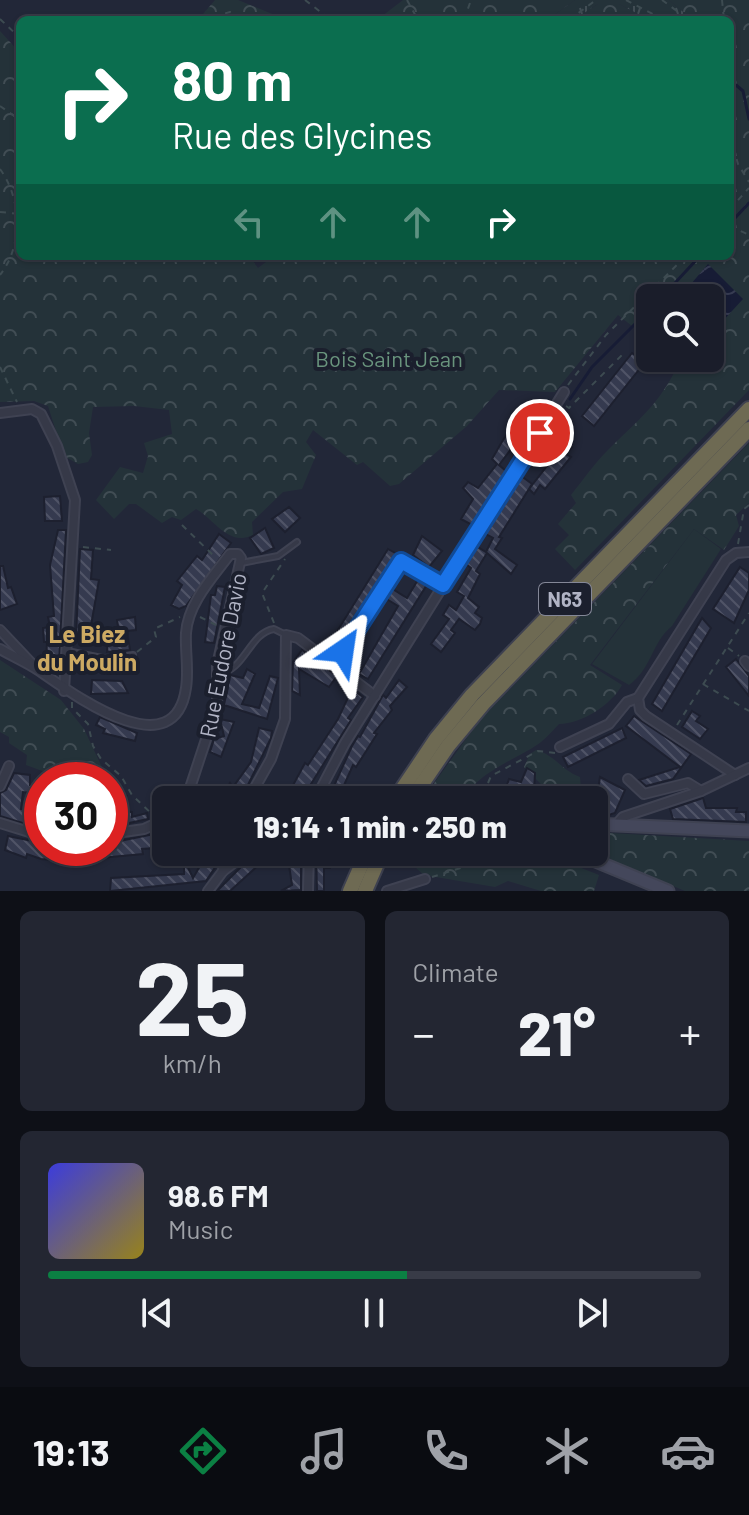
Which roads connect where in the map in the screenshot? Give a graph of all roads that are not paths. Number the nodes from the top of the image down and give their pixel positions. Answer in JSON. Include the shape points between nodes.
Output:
{"nodes":[{"id":1,"x":564,"y":392,"type":"road end"},
{"id":2,"x":749,"y":409,"type":"edge"},
{"id":3,"x":0,"y":413,"type":"edge"},
{"id":4,"x":749,"y":429,"type":"edge"},
{"id":5,"x":297,"y":542,"type":"dead end"},
{"id":6,"x":749,"y":552,"type":"edge"},
{"id":7,"x":240,"y":563,"type":"junction"},
{"id":8,"x":443,"y":585,"type":"junction"},
{"id":9,"x":0,"y":630,"type":"edge"},
{"id":10,"x":286,"y":635,"type":"junction"},
{"id":11,"x":0,"y":649,"type":"edge"},
{"id":12,"x":67,"y":651,"type":"junction"},
{"id":13,"x":133,"y":655,"type":"road end"},
{"id":14,"x":334,"y":666,"type":"junction"},
{"id":15,"x":38,"y":670,"type":"junction"},
{"id":16,"x":217,"y":674,"type":"junction"},
{"id":17,"x":64,"y":691,"type":"junction"},
{"id":18,"x":375,"y":696,"type":"junction"},
{"id":19,"x":638,"y":698,"type":"junction"},
{"id":20,"x":560,"y":749,"type":"road end"},
{"id":21,"x":9,"y":766,"type":"dead end"},
{"id":22,"x":749,"y":768,"type":"edge"},
{"id":23,"x":735,"y":775,"type":"junction"},
{"id":24,"x":628,"y":779,"type":"dead end"},
{"id":25,"x":0,"y":786,"type":"edge"},
{"id":26,"x":191,"y":786,"type":"edge"},
{"id":27,"x":256,"y":786,"type":"edge"},
{"id":28,"x":323,"y":786,"type":"edge"},
{"id":29,"x":404,"y":786,"type":"edge"},
{"id":30,"x":421,"y":786,"type":"edge"},
{"id":31,"x":701,"y":791,"type":"junction"},
{"id":32,"x":0,"y":823,"type":"edge"},
{"id":33,"x":608,"y":825,"type":"edge"},
{"id":34,"x":616,"y":825,"type":"junction"},
{"id":35,"x":152,"y":826,"type":"edge"},
{"id":36,"x":24,"y":830,"type":"edge"},
{"id":37,"x":128,"y":831,"type":"edge"},
{"id":38,"x":749,"y":831,"type":"edge"},
{"id":39,"x":223,"y":866,"type":"edge"},
{"id":40,"x":230,"y":866,"type":"edge"},
{"id":41,"x":309,"y":866,"type":"edge"},
{"id":42,"x":368,"y":866,"type":"edge"},
{"id":43,"x":372,"y":866,"type":"edge"},
{"id":44,"x":608,"y":866,"type":"edge"},
{"id":45,"x":223,"y":871,"type":"junction"},
{"id":46,"x":425,"y":879,"type":"road end"},
{"id":47,"x":208,"y":891,"type":"edge"},
{"id":48,"x":308,"y":891,"type":"edge"},
{"id":49,"x":350,"y":891,"type":"edge"},
{"id":50,"x":365,"y":891,"type":"edge"},
{"id":51,"x":387,"y":891,"type":"edge"},
{"id":52,"x":668,"y":891,"type":"edge"}],
"edges":[{"from":1,"to":8,"type":"street"},
{"from":2,"to":29,"type":"highway","number":"N63","via":[[472,695]]},
{"from":3,"to":12,"type":"street","via":[[32,409],[41,414],[75,500]]},
{"from":4,"to":30,"type":"highway","number":"N63","via":[[483,704]]},
{"from":5,"to":7,"type":"lane","via":[[288,551]]},
{"from":6,"to":19,"type":"street","via":[[726,560]]},
{"from":7,"to":16,"type":"street","name":"Rue Eudore Davio"},
{"from":7,"to":17,"type":"street","name":"Rue Eudore Davio","via":[[234,553],[222,564],[190,613],[186,689],[167,720],[137,725]]},
{"from":8,"to":14,"type":"street","via":[[405,561],[399,563]]},
{"from":8,"to":18,"type":"street"},
{"from":9,"to":15,"type":"street"},
{"from":10,"to":14,"type":"street"},
{"from":10,"to":16,"type":"lane","via":[[274,629],[258,637],[230,671]]},
{"from":10,"to":27,"type":"street","via":[[286,714]]},
{"from":11,"to":15,"type":"street","name":"Rue Eudore Davio"},
{"from":12,"to":13,"type":"lane","via":[[107,659]]},
{"from":12,"to":17,"type":"street"},
{"from":14,"to":18,"type":"street"},
{"from":15,"to":17,"type":"street","name":"Rue Eudore Davio"},
{"from":16,"to":26,"type":"street","name":"Rue Eudore Davio","via":[[215,713]]},
{"from":18,"to":28,"type":"street"},
{"from":19,"to":20,"type":"street","via":[[627,702],[609,724]]},
{"from":19,"to":23,"type":"street","via":[[642,713]]},
{"from":21,"to":25,"type":"street"},
{"from":22,"to":23,"type":"street"},
{"from":23,"to":31,"type":"street"},
{"from":24,"to":31,"type":"street","via":[[644,794],[688,783]]},
{"from":31,"to":34,"type":"street","via":[[623,817]]},
{"from":32,"to":36,"type":"street"},
{"from":33,"to":34,"type":"street"},
{"from":34,"to":38,"type":"street"},
{"from":35,"to":37,"type":"street"},
{"from":39,"to":45,"type":"street"},
{"from":40,"to":45,"type":"street"},
{"from":41,"to":48,"type":"street"},
{"from":42,"to":49,"type":"highway"},
{"from":43,"to":50,"type":"highway"},
{"from":44,"to":52,"type":"street"},
{"from":45,"to":47,"type":"street"},
{"from":46,"to":51,"type":"street"}]}
